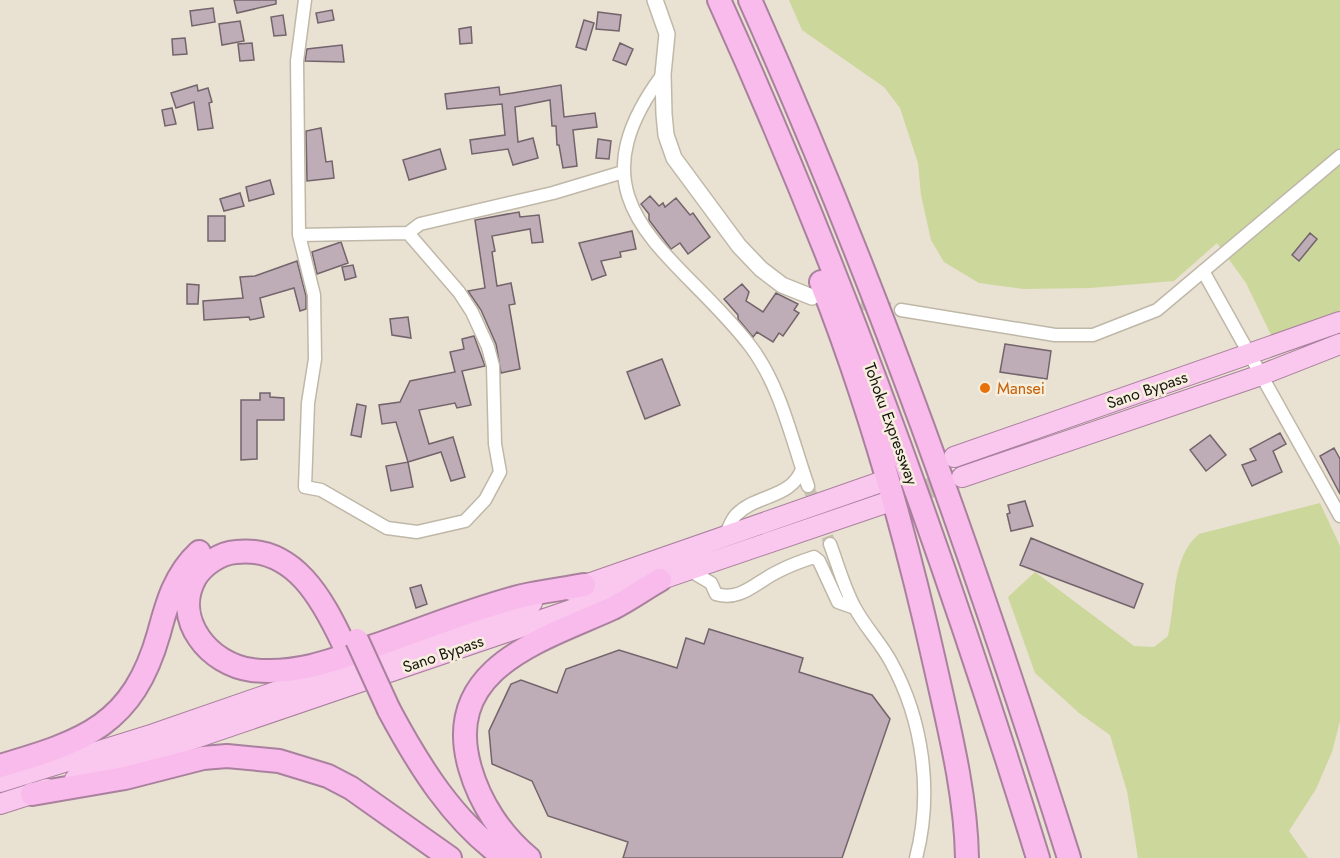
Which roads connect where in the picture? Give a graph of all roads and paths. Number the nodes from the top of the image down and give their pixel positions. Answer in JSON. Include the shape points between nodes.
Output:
{"nodes":[{"id":1,"x":305,"y":0,"type":"edge"},
{"id":2,"x":655,"y":0,"type":"edge"},
{"id":3,"x":718,"y":0,"type":"edge"},
{"id":4,"x":750,"y":0,"type":"edge"},
{"id":5,"x":749,"y":71,"type":"junction"},
{"id":6,"x":663,"y":74,"type":"junction"},
{"id":7,"x":1340,"y":156,"type":"edge"},
{"id":8,"x":623,"y":172,"type":"junction"},
{"id":9,"x":408,"y":233,"type":"junction"},
{"id":10,"x":298,"y":236,"type":"junction"},
{"id":11,"x":1203,"y":271,"type":"junction"},
{"id":12,"x":812,"y":297,"type":"dead end"},
{"id":13,"x":901,"y":310,"type":"tunnel mouth"},
{"id":14,"x":1340,"y":322,"type":"edge"},
{"id":15,"x":1340,"y":345,"type":"edge"},
{"id":16,"x":1249,"y":356,"type":"junction"},
{"id":17,"x":1261,"y":375,"type":"junction"},
{"id":18,"x":954,"y":457,"type":"tunnel mouth"},
{"id":19,"x":802,"y":469,"type":"junction"},
{"id":20,"x":962,"y":477,"type":"tunnel mouth"},
{"id":21,"x":878,"y":483,"type":"tunnel mouth"},
{"id":22,"x":807,"y":486,"type":"tunnel mouth"},
{"id":23,"x":885,"y":504,"type":"tunnel mouth"},
{"id":24,"x":1340,"y":516,"type":"edge"},
{"id":25,"x":724,"y":537,"type":"junction"},
{"id":26,"x":830,"y":544,"type":"tunnel mouth"},
{"id":27,"x":689,"y":570,"type":"junction"},
{"id":28,"x":660,"y":580,"type":"junction"},
{"id":29,"x":584,"y":585,"type":"junction"},
{"id":30,"x":855,"y":608,"type":"junction"},
{"id":31,"x":350,"y":642,"type":"junction"},
{"id":32,"x":382,"y":712,"type":"junction"},
{"id":33,"x":1029,"y":731,"type":"junction"},
{"id":34,"x":0,"y":766,"type":"edge"},
{"id":35,"x":0,"y":782,"type":"edge"},
{"id":36,"x":32,"y":794,"type":"junction"},
{"id":37,"x":0,"y":804,"type":"edge"},
{"id":38,"x":450,"y":858,"type":"edge"},
{"id":39,"x":483,"y":858,"type":"edge"},
{"id":40,"x":505,"y":858,"type":"edge"},
{"id":41,"x":529,"y":858,"type":"edge"},
{"id":42,"x":916,"y":858,"type":"edge"},
{"id":43,"x":967,"y":858,"type":"edge"},
{"id":44,"x":1038,"y":858,"type":"edge"},
{"id":45,"x":1069,"y":858,"type":"edge"},
{"id":46,"x":1083,"y":858,"type":"edge"}],
"edges":[{"from":1,"to":10,"type":"street","via":[[297,61]]},
{"from":2,"to":6,"type":"street","via":[[667,34]]},
{"from":3,"to":5,"type":"highway","name":"Tohoku Expressway"},
{"from":4,"to":33,"type":"highway","name":"Tohoku Expressway","via":[[827,181],[913,400]]},
{"from":5,"to":43,"type":"highway","via":[[787,196],[868,414],[901,523],[944,705],[962,803]]},
{"from":5,"to":44,"type":"highway","name":"Tohoku Expressway","via":[[841,291],[910,474],[972,649]]},
{"from":6,"to":8,"type":"street","via":[[632,125]]},
{"from":6,"to":12,"type":"street","via":[[666,135],[685,175],[761,269],[782,285]]},
{"from":7,"to":11,"type":"street"},
{"from":8,"to":9,"type":"street","via":[[420,224]]},
{"from":8,"to":19,"type":"street","via":[[627,196],[659,250],[737,331],[771,380]]},
{"from":9,"to":10,"type":"street"},
{"from":9,"to":10,"type":"street","via":[[459,292],[488,347],[493,366],[495,444],[500,472],[485,501],[465,521],[417,532],[387,528],[321,490],[305,487],[308,403],[315,359],[314,295]]},
{"from":11,"to":13,"type":"street","via":[[1157,310],[1093,335],[1055,335]]},
{"from":11,"to":16,"type":"street"},
{"from":14,"to":16,"type":"highway","name":"Sano Bypass"},
{"from":15,"to":17,"type":"highway","name":"Sano Bypass"},
{"from":16,"to":17,"type":"street"},
{"from":16,"to":18,"type":"highway","name":"Sano Bypass"},
{"from":17,"to":20,"type":"highway","name":"Sano Bypass"},
{"from":17,"to":24,"type":"street"},
{"from":19,"to":22,"type":"street"},
{"from":19,"to":25,"type":"street","via":[[798,480],[782,492],[736,516]]},
{"from":21,"to":25,"type":"highway","name":"Sano Bypass"},
{"from":23,"to":27,"type":"highway","name":"Sano Bypass"},
{"from":25,"to":29,"type":"highway","name":"Sano Bypass"},
{"from":26,"to":30,"type":"street"},
{"from":27,"to":28,"type":"highway","name":"Sano Bypass"},
{"from":27,"to":30,"type":"street","via":[[711,584],[716,594],[726,597],[743,593],[777,571],[813,557],[819,561],[838,602]]},
{"from":28,"to":36,"type":"highway","name":"Sano Bypass"},
{"from":28,"to":41,"type":"highway","via":[[615,607],[517,651],[489,674],[472,704],[465,747],[478,792],[505,835]]},
{"from":29,"to":31,"type":"highway","via":[[522,596],[324,664],[274,672],[229,664],[204,645],[190,620],[188,606],[195,578],[230,552],[244,550],[270,555],[308,583]]},
{"from":29,"to":35,"type":"highway","name":"Sano Bypass","via":[[154,734]]},
{"from":30,"to":42,"type":"street","via":[[890,660],[909,699],[925,803]]},
{"from":31,"to":32,"type":"highway","bridge":true},
{"from":31,"to":34,"type":"highway","via":[[326,584],[292,550],[259,537],[226,538],[200,551],[179,575],[151,661],[124,705],[84,736],[61,748]]},
{"from":32,"to":39,"type":"highway","via":[[417,785]]},
{"from":32,"to":40,"type":"highway","via":[[450,806]]},
{"from":33,"to":45,"type":"highway","name":"Tohoku Expressway"},
{"from":33,"to":46,"type":"highway"},
{"from":36,"to":37,"type":"highway","name":"Sano Bypass"},
{"from":36,"to":38,"type":"highway","via":[[125,778],[203,758],[279,761],[328,776],[351,788]]}]}
